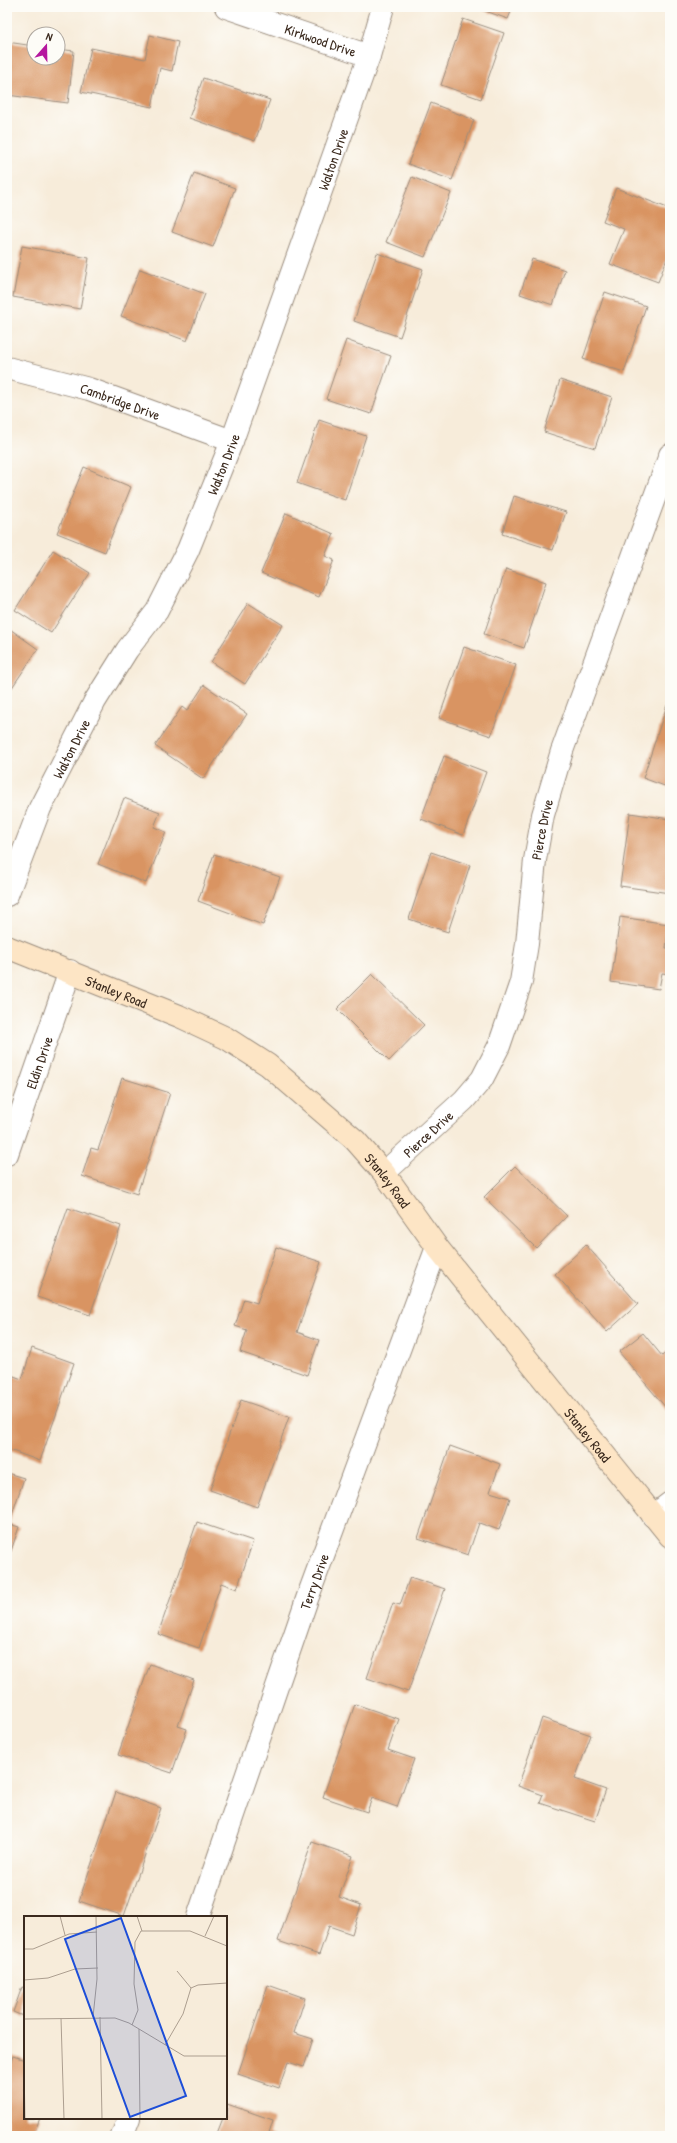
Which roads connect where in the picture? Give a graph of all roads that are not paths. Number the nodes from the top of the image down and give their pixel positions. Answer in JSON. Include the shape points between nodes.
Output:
{"nodes":[{"id":1,"x":226,"y":7,"type":"edge"},
{"id":2,"x":383,"y":7,"type":"edge"},
{"id":3,"x":369,"y":56,"type":"junction"},
{"id":4,"x":7,"y":368,"type":"edge"},
{"id":5,"x":232,"y":441,"type":"junction"},
{"id":6,"x":670,"y":455,"type":"edge"},
{"id":7,"x":7,"y":895,"type":"edge"},
{"id":8,"x":7,"y":947,"type":"edge"},
{"id":9,"x":70,"y":971,"type":"junction"},
{"id":10,"x":7,"y":1154,"type":"edge"},
{"id":11,"x":384,"y":1173,"type":"junction"},
{"id":12,"x":437,"y":1247,"type":"junction"},
{"id":13,"x":662,"y":1509,"type":"edge"},
{"id":14,"x":670,"y":1536,"type":"edge"},
{"id":15,"x":198,"y":1916,"type":"edge"},
{"id":16,"x":129,"y":2119,"type":"edge"},
{"id":17,"x":122,"y":2136,"type":"edge"}],
"edges":[{"from":1,"to":3,"type":"street","name":"Kirkwood Drive"},
{"from":2,"to":3,"type":"street","name":"Walton Drive"},
{"from":3,"to":5,"type":"street","name":"Walton Drive"},
{"from":4,"to":5,"type":"street","name":"Cambridge Drive","via":[[89,389]]},
{"from":5,"to":7,"type":"street","name":"Walton Drive","via":[[188,550],[157,611],[126,650],[95,701],[40,808]]},
{"from":6,"to":11,"type":"street","name":"Pierce Drive","via":[[562,750],[542,815],[521,982],[499,1046],[482,1078],[464,1100]]},
{"from":8,"to":9,"type":"street","name":"Stanley Road"},
{"from":9,"to":10,"type":"street","name":"Eldin Drive"},
{"from":9,"to":11,"type":"street","name":"Stanley Road","via":[[226,1038],[268,1065],[355,1140]]},
{"from":11,"to":12,"type":"street","name":"Stanley Road"},
{"from":12,"to":13,"type":"street","name":"Stanley Road"},
{"from":12,"to":15,"type":"street","name":"Terry Drive","via":[[307,1599]]},
{"from":13,"to":14,"type":"street","name":"Stanley Road"},
{"from":16,"to":17,"type":"street"}]}
